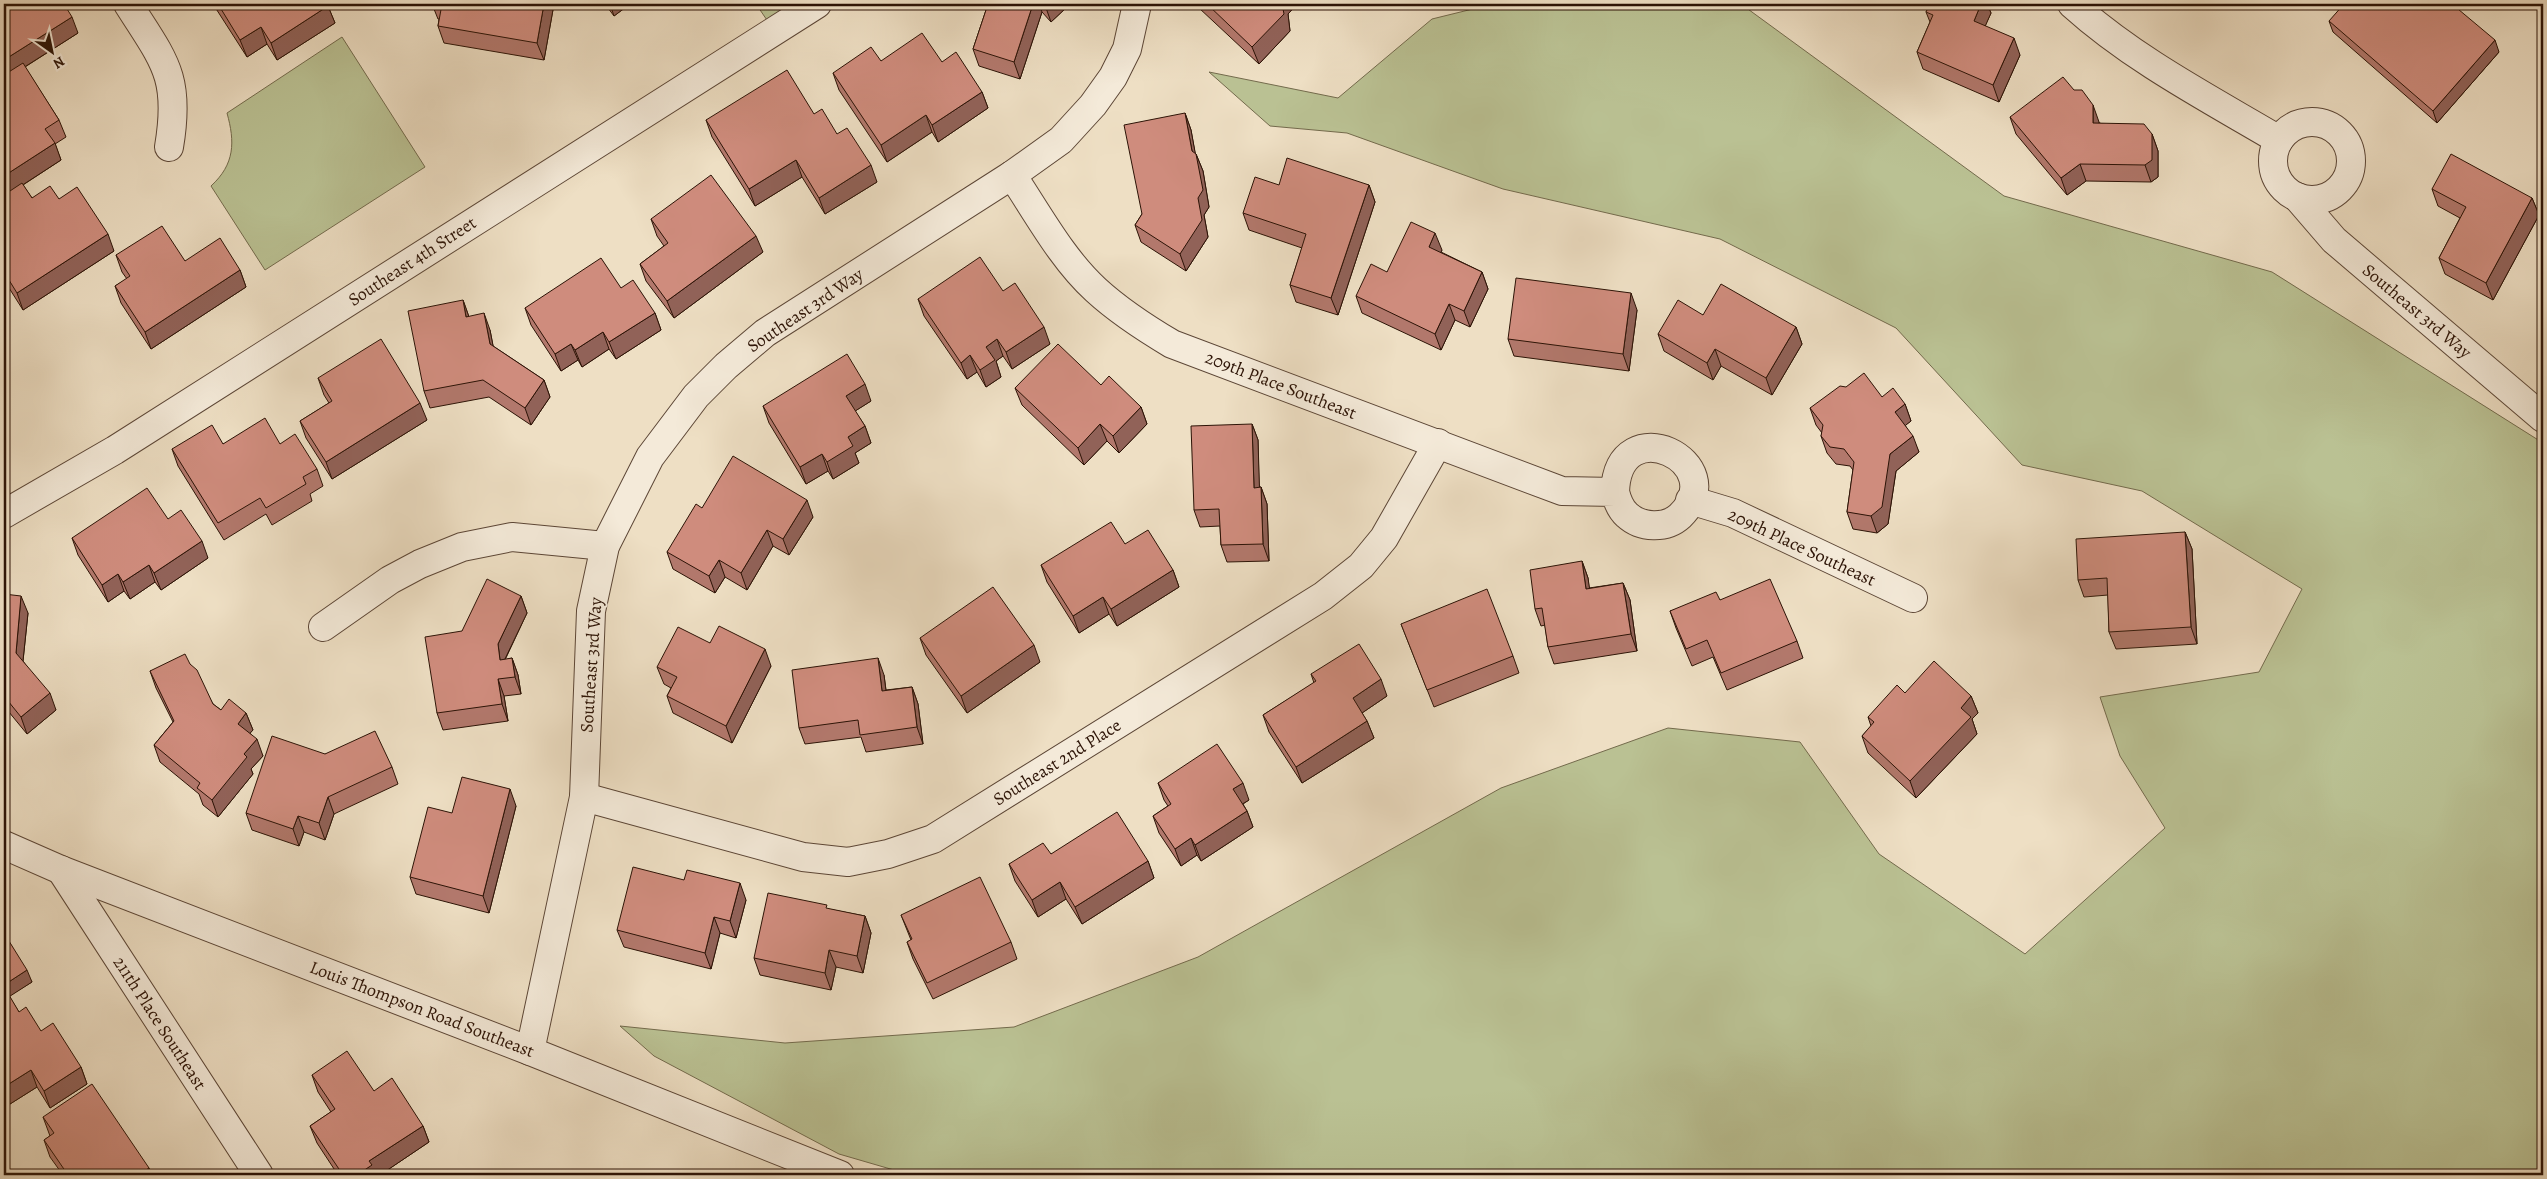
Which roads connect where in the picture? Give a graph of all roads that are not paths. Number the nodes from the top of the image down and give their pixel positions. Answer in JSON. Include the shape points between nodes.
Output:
{"nodes":[{"id":1,"x":128,"y":4,"type":"edge"},
{"id":2,"x":817,"y":4,"type":"edge"},
{"id":3,"x":1137,"y":4,"type":"edge"},
{"id":4,"x":2072,"y":4,"type":"edge"},
{"id":5,"x":2279,"y":140,"type":"junction"},
{"id":6,"x":169,"y":147,"type":"dead end"},
{"id":7,"x":1012,"y":175,"type":"junction"},
{"id":8,"x":2297,"y":197,"type":"junction"},
{"id":9,"x":2543,"y":418,"type":"edge"},
{"id":10,"x":1438,"y":443,"type":"junction"},
{"id":11,"x":1615,"y":492,"type":"junction"},
{"id":12,"x":1690,"y":500,"type":"junction"},
{"id":13,"x":4,"y":514,"type":"edge"},
{"id":14,"x":605,"y":546,"type":"junction"},
{"id":15,"x":1913,"y":598,"type":"dead end"},
{"id":16,"x":323,"y":627,"type":"dead end"},
{"id":17,"x":584,"y":797,"type":"junction"},
{"id":18,"x":4,"y":845,"type":"edge"},
{"id":19,"x":61,"y":870,"type":"junction"},
{"id":20,"x":530,"y":1051,"type":"junction"},
{"id":21,"x":259,"y":1175,"type":"edge"},
{"id":22,"x":840,"y":1175,"type":"edge"}],
"edges":[{"from":1,"to":6,"type":"street","via":[[167,65],[174,96]]},
{"from":2,"to":13,"type":"street","name":"Southeast 4th Street","via":[[115,450]]},
{"from":3,"to":7,"type":"street","name":"Southeast 3rd Way","via":[[1127,49],[1114,77],[1061,140]]},
{"from":4,"to":5,"type":"street","via":[[2098,27],[2174,78]]},
{"from":5,"to":8,"type":"street","name":"Southeast 3rd Way","via":[[2273,166],[2277,179],[2285,190]]},
{"from":5,"to":8,"type":"street","via":[[2288,130],[2314,122],[2338,132],[2351,156],[2345,182],[2336,192],[2324,199]]},
{"from":7,"to":10,"type":"street","name":"209th Place Southeast","via":[[1069,260],[1095,289],[1129,318],[1172,344]]},
{"from":7,"to":14,"type":"street","name":"Southeast 3rd Way","via":[[765,333],[726,366],[696,396],[650,457]]},
{"from":8,"to":9,"type":"street","name":"Southeast 3rd Way","via":[[2334,240]]},
{"from":10,"to":11,"type":"street","name":"209th Place Southeast","via":[[1562,491]]},
{"from":10,"to":17,"type":"street","name":"Southeast 2nd Place","via":[[1384,538],[1361,566],[1324,596],[933,839],[888,854],[848,862],[803,857]]},
{"from":11,"to":12,"type":"street","via":[[1627,516],[1652,526],[1678,518]]},
{"from":11,"to":12,"type":"street","via":[[1615,478],[1620,465],[1629,455],[1655,447],[1669,450],[1689,468],[1693,481]]},
{"from":12,"to":15,"type":"street","name":"209th Place Southeast","via":[[1733,513]]},
{"from":14,"to":16,"type":"street","via":[[512,537],[462,547],[390,580]]},
{"from":14,"to":17,"type":"street","name":"Southeast 3rd Way","via":[[591,611]]},
{"from":17,"to":20,"type":"street","name":"Southeast 3rd Way"},
{"from":18,"to":19,"type":"street","name":"Louis Thompson Road Southeast"},
{"from":19,"to":20,"type":"street","name":"Louis Thompson Road Southeast"},
{"from":19,"to":21,"type":"street","name":"211th Place Southeast"},
{"from":20,"to":22,"type":"street","name":"Louis Thompson Road Southeast"}]}
